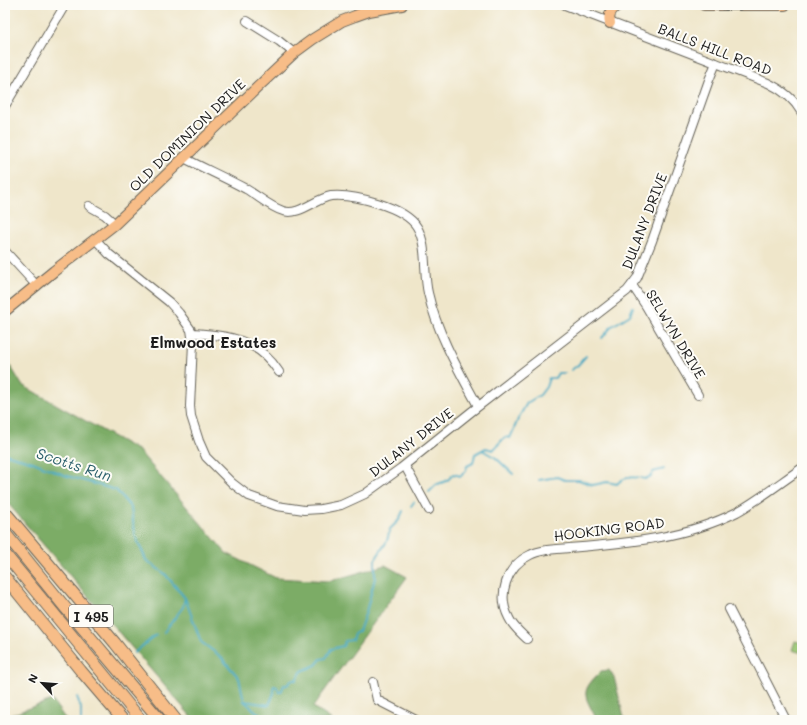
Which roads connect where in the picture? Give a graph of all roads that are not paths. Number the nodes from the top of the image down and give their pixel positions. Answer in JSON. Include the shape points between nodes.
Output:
{"nodes":[{"id":1,"x":65,"y":5,"type":"edge"},
{"id":2,"x":402,"y":5,"type":"edge"},
{"id":3,"x":565,"y":5,"type":"edge"},
{"id":4,"x":619,"y":5,"type":"edge"},
{"id":5,"x":704,"y":5,"type":"edge"},
{"id":6,"x":785,"y":5,"type":"edge"},
{"id":7,"x":247,"y":21,"type":"dead end"},
{"id":8,"x":610,"y":23,"type":"junction"},
{"id":9,"x":294,"y":53,"type":"junction"},
{"id":10,"x":716,"y":62,"type":"junction"},
{"id":11,"x":5,"y":106,"type":"edge"},
{"id":12,"x":802,"y":113,"type":"edge"},
{"id":13,"x":184,"y":158,"type":"junction"},
{"id":14,"x":89,"y":206,"type":"dead end"},
{"id":15,"x":115,"y":224,"type":"junction"},
{"id":16,"x":95,"y":239,"type":"junction"},
{"id":17,"x":5,"y":251,"type":"edge"},
{"id":18,"x":632,"y":285,"type":"junction"},
{"id":19,"x":37,"y":286,"type":"junction"},
{"id":20,"x":5,"y":311,"type":"edge"},
{"id":21,"x":192,"y":333,"type":"junction"},
{"id":22,"x":279,"y":372,"type":"dead end"},
{"id":23,"x":698,"y":395,"type":"dead end"},
{"id":24,"x":478,"y":406,"type":"junction"},
{"id":25,"x":405,"y":466,"type":"junction"},
{"id":26,"x":802,"y":468,"type":"edge"},
{"id":27,"x":429,"y":510,"type":"dead end"},
{"id":28,"x":5,"y":512,"type":"edge"},
{"id":29,"x":5,"y":533,"type":"edge"},
{"id":30,"x":5,"y":554,"type":"edge"},
{"id":31,"x":5,"y":577,"type":"edge"},
{"id":32,"x":729,"y":608,"type":"dead end"},
{"id":33,"x":527,"y":640,"type":"dead end"},
{"id":34,"x":373,"y":682,"type":"dead end"},
{"id":35,"x":123,"y":720,"type":"edge"},
{"id":36,"x":141,"y":720,"type":"edge"},
{"id":37,"x":160,"y":720,"type":"edge"},
{"id":38,"x":176,"y":720,"type":"edge"},
{"id":39,"x":416,"y":720,"type":"edge"},
{"id":40,"x":786,"y":720,"type":"edge"}],
"edges":[{"from":1,"to":11,"type":"street"},
{"from":2,"to":9,"type":"main road","name":"OLD DOMINION DRIVE","via":[[369,11],[342,21]]},
{"from":3,"to":8,"type":"street","name":"BALLS HILL ROAD"},
{"from":4,"to":8,"type":"main road","via":[[609,14]]},
{"from":5,"to":6,"type":"main road"},
{"from":7,"to":9,"type":"street"},
{"from":8,"to":10,"type":"street","name":"BALLS HILL ROAD"},
{"from":9,"to":13,"type":"main road","name":"OLD DOMINION DRIVE"},
{"from":10,"to":12,"type":"street","name":"BALLS HILL ROAD","via":[[777,87],[793,99]]},
{"from":10,"to":18,"type":"street","name":"DULANY DRIVE","via":[[652,241]]},
{"from":13,"to":15,"type":"main road","name":"OLD DOMINION DRIVE"},
{"from":13,"to":24,"type":"street","via":[[236,183],[282,211],[294,212],[323,198],[344,196],[396,210],[411,219],[422,239],[428,292],[438,323]]},
{"from":14,"to":15,"type":"street"},
{"from":15,"to":16,"type":"main road","name":"OLD DOMINION DRIVE"},
{"from":16,"to":19,"type":"main road","name":"OLD DOMINION DRIVE"},
{"from":16,"to":21,"type":"street","name":"DULANY DRIVE","via":[[109,254],[169,302]]},
{"from":17,"to":19,"type":"street"},
{"from":18,"to":23,"type":"street","name":"SELWYN DRIVE"},
{"from":18,"to":24,"type":"street","name":"DULANY DRIVE","via":[[606,308]]},
{"from":19,"to":20,"type":"main road","name":"OLD DOMINION DRIVE"},
{"from":21,"to":22,"type":"street","via":[[219,334],[242,340],[269,358]]},
{"from":21,"to":25,"type":"street","name":"DULANY DRIVE","via":[[194,343],[190,406],[199,441],[213,464],[246,494],[260,501],[291,509],[331,508],[365,494]]},
{"from":24,"to":25,"type":"street","name":"DULANY DRIVE"},
{"from":25,"to":27,"type":"street"},
{"from":26,"to":33,"type":"street","name":"HOOKING ROAD","via":[[759,499],[700,527],[640,541],[548,550],[523,559],[507,578],[504,604],[512,623]]},
{"from":28,"to":38,"type":"highway","number":"I 495"},
{"from":29,"to":37,"type":"highway"},
{"from":30,"to":36,"type":"highway"},
{"from":31,"to":35,"type":"highway","number":"I 495"},
{"from":32,"to":40,"type":"street"},
{"from":34,"to":39,"type":"street","via":[[377,700]]}]}
